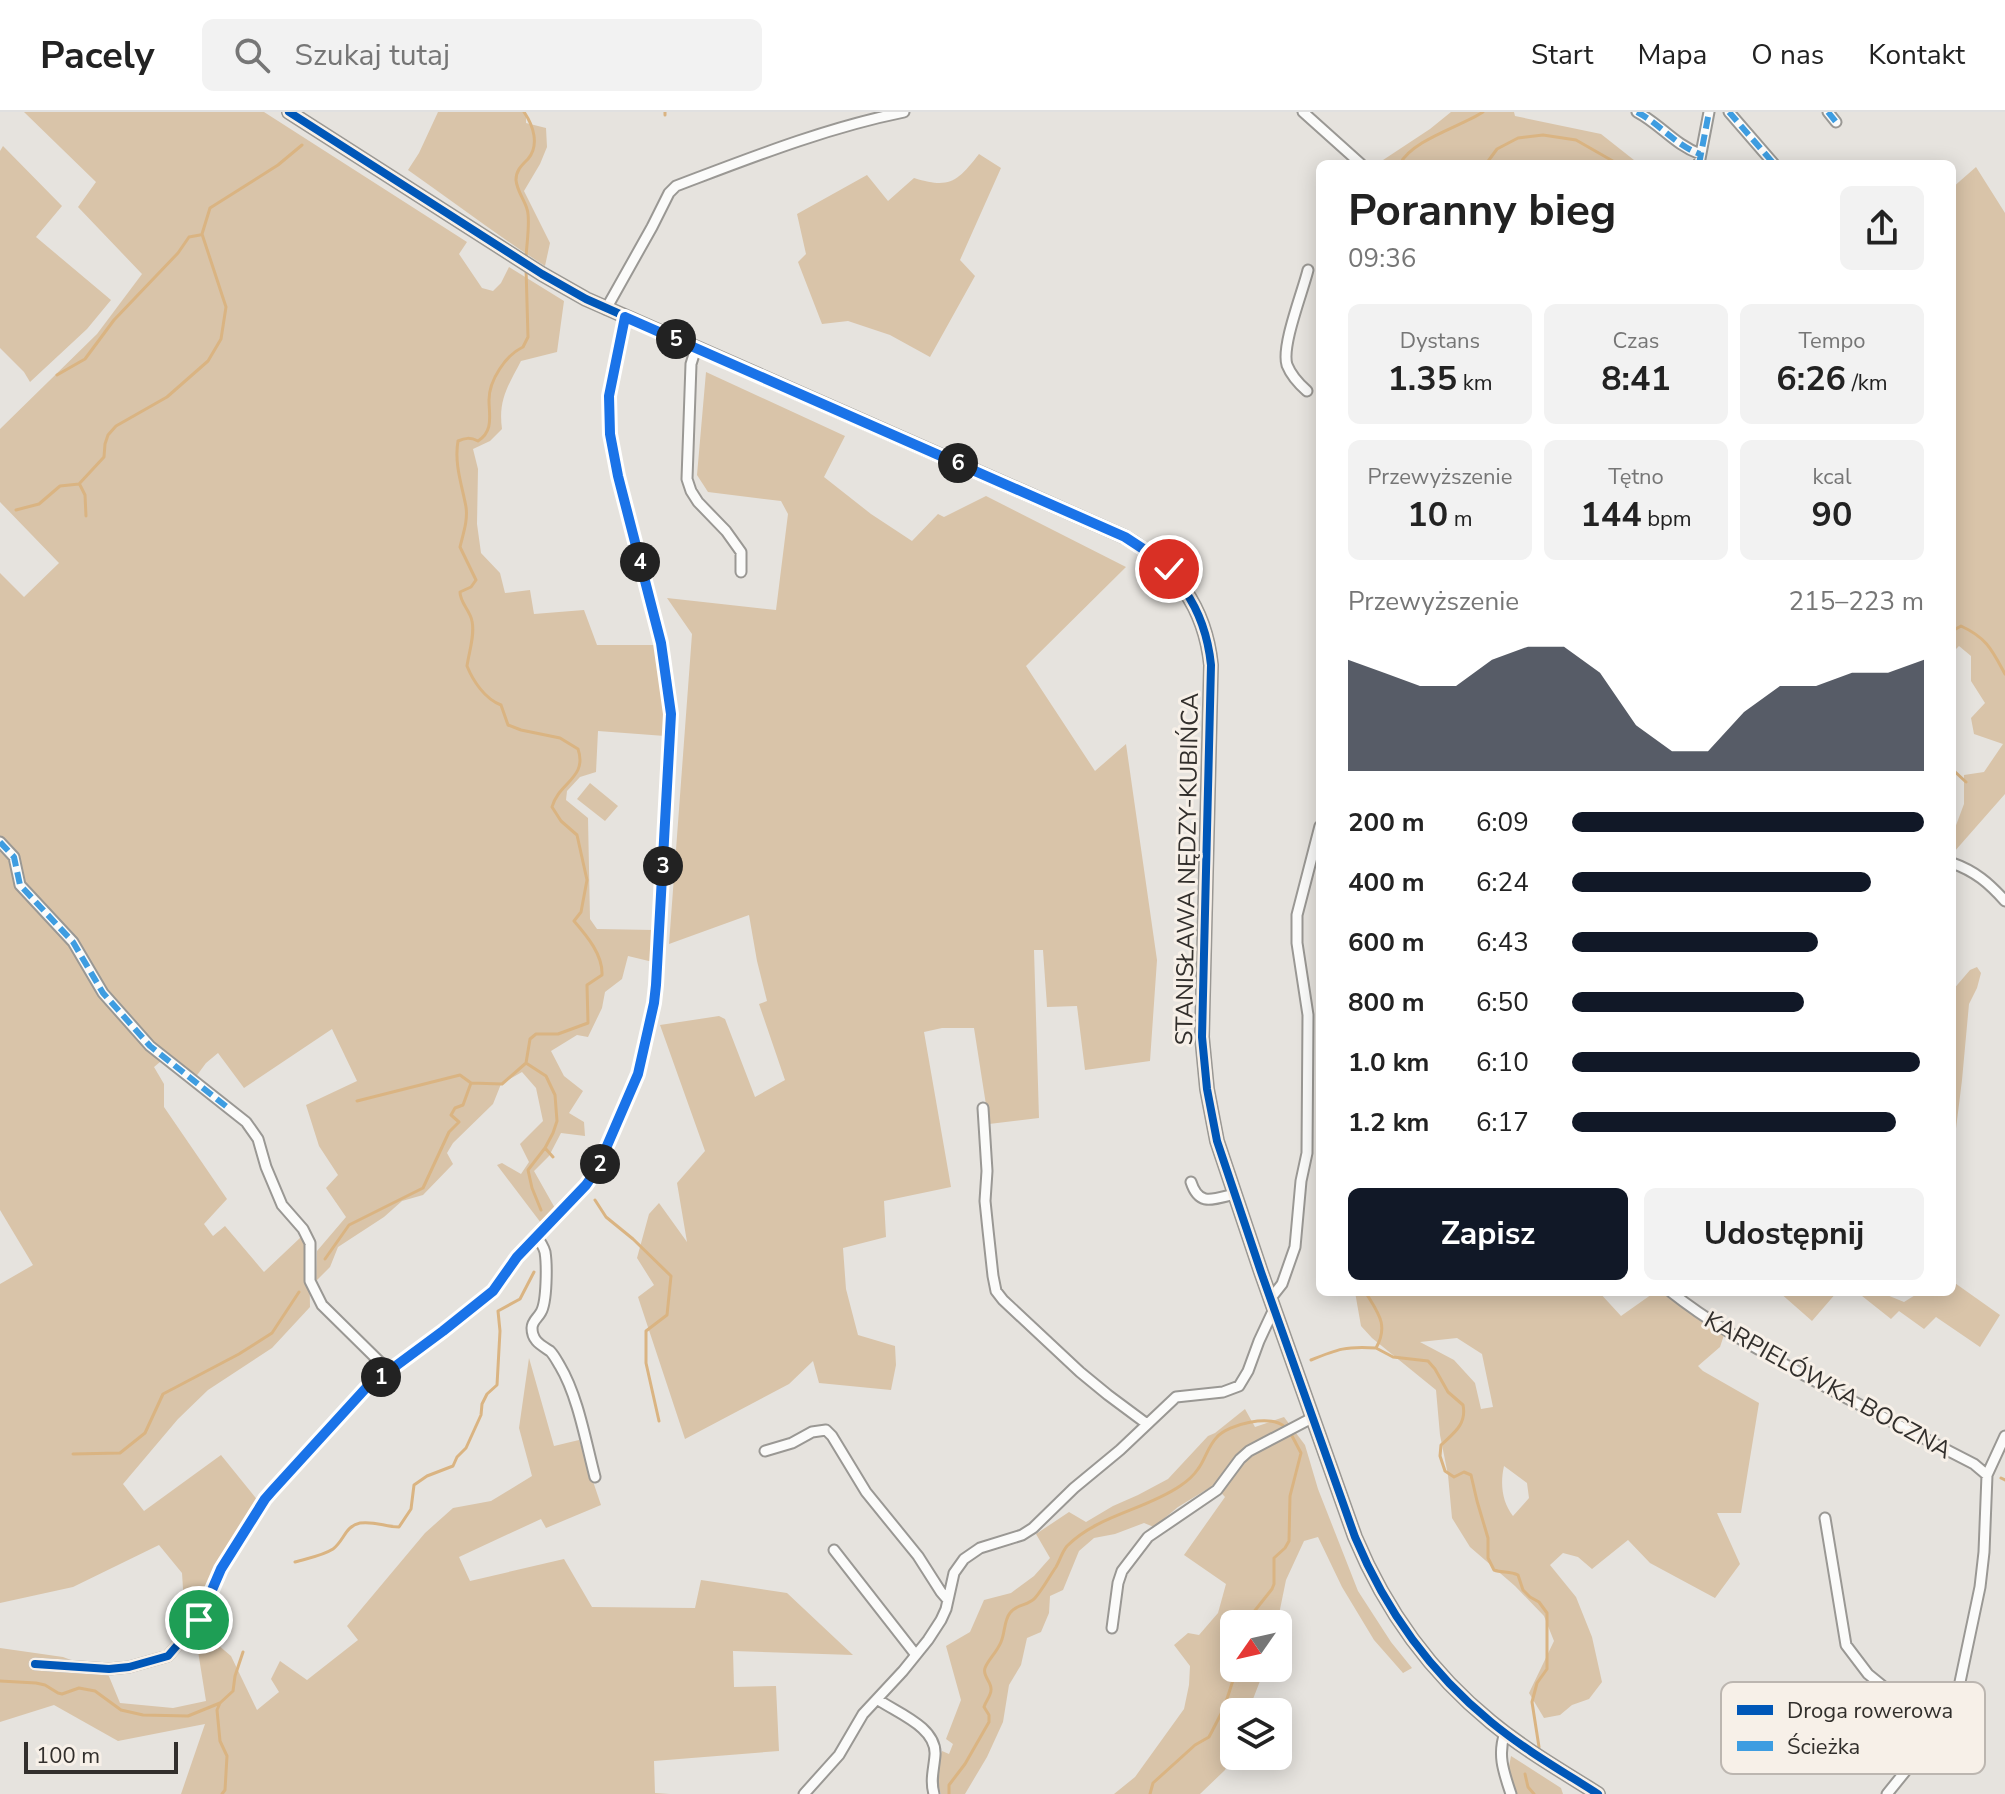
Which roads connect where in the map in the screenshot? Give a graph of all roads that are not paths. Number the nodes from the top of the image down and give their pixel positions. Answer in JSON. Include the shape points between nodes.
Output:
{"nodes":[{"id":1,"x":289,"y":112,"type":"edge"},
{"id":2,"x":904,"y":112,"type":"edge"},
{"id":3,"x":1303,"y":112,"type":"edge"},
{"id":4,"x":1637,"y":112,"type":"edge"},
{"id":5,"x":1709,"y":112,"type":"edge"},
{"id":6,"x":1729,"y":112,"type":"edge"},
{"id":7,"x":1828,"y":112,"type":"edge"},
{"id":8,"x":1836,"y":122,"type":"dead end"},
{"id":9,"x":1700,"y":159,"type":"edge"},
{"id":10,"x":1357,"y":160,"type":"edge"},
{"id":11,"x":1771,"y":160,"type":"edge"},
{"id":12,"x":1308,"y":270,"type":"dead end"},
{"id":13,"x":606,"y":309,"type":"junction"},
{"id":14,"x":625,"y":317,"type":"junction"},
{"id":15,"x":696,"y":348,"type":"junction"},
{"id":16,"x":1307,"y":391,"type":"dead end"},
{"id":17,"x":741,"y":572,"type":"dead end"},
{"id":18,"x":1316,"y":841,"type":"edge"},
{"id":19,"x":0,"y":842,"type":"edge"},
{"id":20,"x":1956,"y":864,"type":"edge"},
{"id":21,"x":2005,"y":901,"type":"edge"},
{"id":22,"x":983,"y":1108,"type":"dead end"},
{"id":23,"x":1191,"y":1182,"type":"dead end"},
{"id":24,"x":1235,"y":1194,"type":"junction"},
{"id":25,"x":536,"y":1236,"type":"junction"},
{"id":26,"x":1676,"y":1296,"type":"edge"},
{"id":27,"x":1272,"y":1304,"type":"junction"},
{"id":28,"x":389,"y":1371,"type":"junction"},
{"id":29,"x":1312,"y":1418,"type":"junction"},
{"id":30,"x":1147,"y":1424,"type":"junction"},
{"id":31,"x":2005,"y":1436,"type":"edge"},
{"id":32,"x":765,"y":1451,"type":"dead end"},
{"id":33,"x":1987,"y":1475,"type":"junction"},
{"id":34,"x":595,"y":1477,"type":"dead end"},
{"id":35,"x":1825,"y":1518,"type":"dead end"},
{"id":36,"x":834,"y":1550,"type":"dead end"},
{"id":37,"x":947,"y":1599,"type":"junction"},
{"id":38,"x":1112,"y":1628,"type":"dead end"},
{"id":39,"x":916,"y":1655,"type":"junction"},
{"id":40,"x":35,"y":1664,"type":"dead end"},
{"id":41,"x":1878,"y":1682,"type":"edge"},
{"id":42,"x":1960,"y":1682,"type":"edge"},
{"id":43,"x":877,"y":1699,"type":"junction"},
{"id":44,"x":1505,"y":1733,"type":"junction"},
{"id":45,"x":1903,"y":1774,"type":"edge"},
{"id":46,"x":804,"y":1794,"type":"edge"},
{"id":47,"x":934,"y":1794,"type":"edge"},
{"id":48,"x":1511,"y":1794,"type":"edge"},
{"id":49,"x":1598,"y":1794,"type":"edge"},
{"id":50,"x":1887,"y":1794,"type":"edge"}],
"edges":[{"from":1,"to":13,"type":"street","name":"STANISŁAWA NĘDZY-KUBIŃCA","via":[[542,274]]},
{"from":2,"to":13,"type":"street","via":[[806,139],[676,186]]},
{"from":3,"to":10,"type":"street"},
{"from":4,"to":9,"type":"street"},
{"from":5,"to":9,"type":"street"},
{"from":6,"to":11,"type":"street"},
{"from":7,"to":8,"type":"street"},
{"from":12,"to":16,"type":"street","via":[[1287,349],[1287,364]]},
{"from":13,"to":14,"type":"street","name":"STANISŁAWA NĘDZY-KUBIŃCA"},
{"from":14,"to":15,"type":"street","name":"STANISŁAWA NĘDZY-KUBIŃCA"},
{"from":14,"to":25,"type":"street","via":[[609,396],[610,434],[661,643],[671,714],[656,985],[638,1074],[597,1169]]},
{"from":15,"to":17,"type":"street","via":[[687,479],[698,502],[741,552]]},
{"from":15,"to":24,"type":"street","name":"STANISŁAWA NĘDZY-KUBIŃCA","via":[[1125,537],[1163,564],[1189,596],[1205,631],[1211,665],[1202,1037],[1212,1118]]},
{"from":18,"to":27,"type":"street","via":[[1297,915],[1308,1015],[1307,1153],[1295,1247]]},
{"from":19,"to":28,"type":"street","via":[[14,857],[20,885],[73,942],[103,993],[150,1046],[246,1122],[258,1139],[282,1205],[310,1243],[314,1292]]},
{"from":20,"to":21,"type":"street","via":[[1980,876]]},
{"from":22,"to":30,"type":"street","via":[[985,1201],[996,1291],[1080,1372]]},
{"from":23,"to":24,"type":"street","via":[[1206,1200]]},
{"from":24,"to":27,"type":"street","name":"STANISŁAWA NĘDZY-KUBIŃCA"},
{"from":25,"to":28,"type":"street","via":[[493,1291]]},
{"from":25,"to":34,"type":"street","via":[[545,1253],[546,1272],[544,1304],[532,1328],[537,1343],[554,1356],[568,1380]]},
{"from":26,"to":33,"type":"street","name":"KARPIELÓWKA BOCZNA","via":[[1735,1337]]},
{"from":27,"to":29,"type":"street","name":"STANISŁAWA NĘDZY-KUBIŃCA"},
{"from":27,"to":30,"type":"street","via":[[1239,1386],[1176,1397]]},
{"from":28,"to":40,"type":"street","via":[[366,1388],[265,1499],[221,1569],[199,1620],[168,1656],[109,1669]]},
{"from":29,"to":38,"type":"street","via":[[1249,1451],[1217,1490],[1148,1537],[1122,1571]]},
{"from":29,"to":44,"type":"street","name":"STANISŁAWA NĘDZY-KUBIŃCA","via":[[1359,1547],[1387,1602],[1436,1669]]},
{"from":30,"to":37,"type":"street","via":[[1033,1528],[964,1559]]},
{"from":31,"to":33,"type":"street"},
{"from":32,"to":37,"type":"street","via":[[826,1430]]},
{"from":33,"to":42,"type":"street","via":[[1984,1552]]},
{"from":35,"to":41,"type":"street","via":[[1846,1645]]},
{"from":36,"to":39,"type":"street"},
{"from":37,"to":39,"type":"street","via":[[941,1620]]},
{"from":39,"to":43,"type":"street"},
{"from":43,"to":46,"type":"street"},
{"from":43,"to":47,"type":"street","via":[[934,1741]]},
{"from":44,"to":48,"type":"street","via":[[1501,1762]]},
{"from":44,"to":49,"type":"street","name":"STANISŁAWA NĘDZY-KUBIŃCA"},
{"from":45,"to":50,"type":"street"}]}
